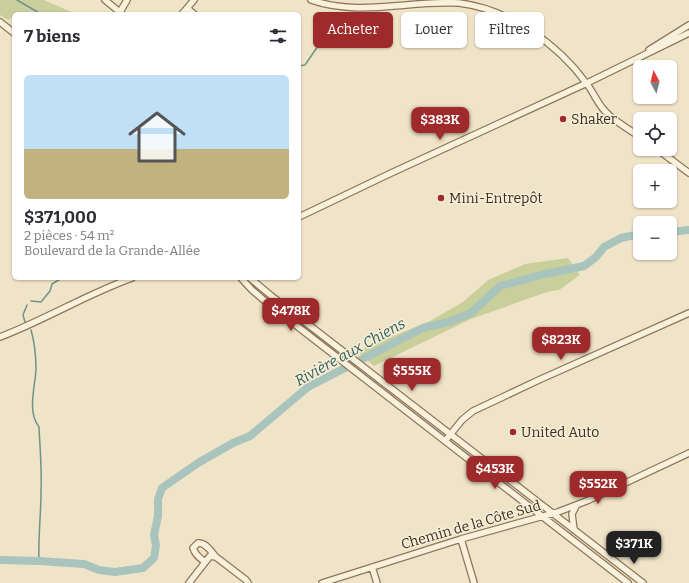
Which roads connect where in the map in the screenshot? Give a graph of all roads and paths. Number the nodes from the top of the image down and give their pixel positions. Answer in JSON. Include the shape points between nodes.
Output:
{"nodes":[{"id":1,"x":127,"y":0,"type":"edge"},
{"id":2,"x":194,"y":0,"type":"edge"},
{"id":3,"x":311,"y":0,"type":"edge"},
{"id":4,"x":107,"y":1,"type":"edge"},
{"id":5,"x":187,"y":8,"type":"junction"},
{"id":6,"x":120,"y":12,"type":"edge"},
{"id":7,"x":121,"y":12,"type":"edge"},
{"id":8,"x":184,"y":12,"type":"edge"},
{"id":9,"x":192,"y":12,"type":"edge"},
{"id":10,"x":0,"y":22,"type":"edge"},
{"id":11,"x":689,"y":25,"type":"edge"},
{"id":12,"x":12,"y":31,"type":"edge"},
{"id":13,"x":689,"y":33,"type":"edge"},
{"id":14,"x":633,"y":60,"type":"edge"},
{"id":15,"x":634,"y":60,"type":"joint"},
{"id":16,"x":587,"y":83,"type":"junction"},
{"id":17,"x":633,"y":132,"type":"edge"},
{"id":18,"x":666,"y":156,"type":"edge"},
{"id":19,"x":689,"y":173,"type":"edge"},
{"id":20,"x":301,"y":217,"type":"edge"},
{"id":21,"x":127,"y":280,"type":"edge"},
{"id":22,"x":243,"y":280,"type":"edge"},
{"id":23,"x":253,"y":280,"type":"edge"},
{"id":24,"x":689,"y":314,"type":"edge"},
{"id":25,"x":0,"y":337,"type":"edge"},
{"id":26,"x":357,"y":362,"type":"junction"},
{"id":27,"x":352,"y":368,"type":"junction"},
{"id":28,"x":451,"y":434,"type":"junction"},
{"id":29,"x":445,"y":441,"type":"junction"},
{"id":30,"x":689,"y":453,"type":"edge"},
{"id":31,"x":576,"y":506,"type":"junction"},
{"id":32,"x":553,"y":514,"type":"junction"},
{"id":33,"x":543,"y":517,"type":"junction"},
{"id":34,"x":574,"y":530,"type":"junction"},
{"id":35,"x":461,"y":540,"type":"junction"},
{"id":36,"x":216,"y":557,"type":"junction"},
{"id":37,"x":205,"y":562,"type":"junction"},
{"id":38,"x":372,"y":567,"type":"junction"},
{"id":39,"x":189,"y":583,"type":"edge"},
{"id":40,"x":248,"y":583,"type":"edge"},
{"id":41,"x":322,"y":583,"type":"edge"},
{"id":42,"x":377,"y":583,"type":"edge"},
{"id":43,"x":474,"y":583,"type":"edge"},
{"id":44,"x":628,"y":583,"type":"edge"},
{"id":45,"x":643,"y":583,"type":"edge"}],
"edges":[{"from":1,"to":7,"type":"street"},
{"from":2,"to":5,"type":"street"},
{"from":3,"to":16,"type":"street","via":[[358,8],[459,3],[487,9],[506,16],[540,38]]},
{"from":4,"to":6,"type":"street"},
{"from":5,"to":8,"type":"street"},
{"from":5,"to":9,"type":"street"},
{"from":10,"to":12,"type":"street"},
{"from":11,"to":15,"type":"street"},
{"from":13,"to":15,"type":"street"},
{"from":14,"to":16,"type":"street"},
{"from":16,"to":17,"type":"street","via":[[604,110]]},
{"from":16,"to":20,"type":"street"},
{"from":18,"to":19,"type":"street"},
{"from":21,"to":25,"type":"street"},
{"from":22,"to":27,"type":"street","via":[[263,300]]},
{"from":23,"to":26,"type":"street"},
{"from":24,"to":28,"type":"street","via":[[473,411]]},
{"from":26,"to":27,"type":"street"},
{"from":26,"to":28,"type":"street"},
{"from":27,"to":29,"type":"street"},
{"from":28,"to":29,"type":"street"},
{"from":28,"to":32,"type":"street"},
{"from":29,"to":33,"type":"street"},
{"from":30,"to":31,"type":"street","name":"Chemin de la Côte Sud"},
{"from":31,"to":32,"type":"street","name":"Chemin de la Côte Sud"},
{"from":31,"to":34,"type":"street","via":[[572,514]]},
{"from":32,"to":33,"type":"street","name":"Chemin de la Côte Sud"},
{"from":32,"to":34,"type":"street"},
{"from":33,"to":35,"type":"street","name":"Chemin de la Côte Sud"},
{"from":33,"to":44,"type":"street"},
{"from":34,"to":45,"type":"street"},
{"from":35,"to":38,"type":"street","name":"Chemin de la Côte Sud"},
{"from":35,"to":43,"type":"street"},
{"from":36,"to":37,"type":"street","via":[[210,556]]},
{"from":36,"to":37,"type":"street","via":[[205,545],[198,543],[193,548],[194,551]]},
{"from":36,"to":40,"type":"street"},
{"from":37,"to":39,"type":"street"},
{"from":38,"to":41,"type":"street","name":"Chemin de la Côte Sud"},
{"from":38,"to":42,"type":"street"}]}
